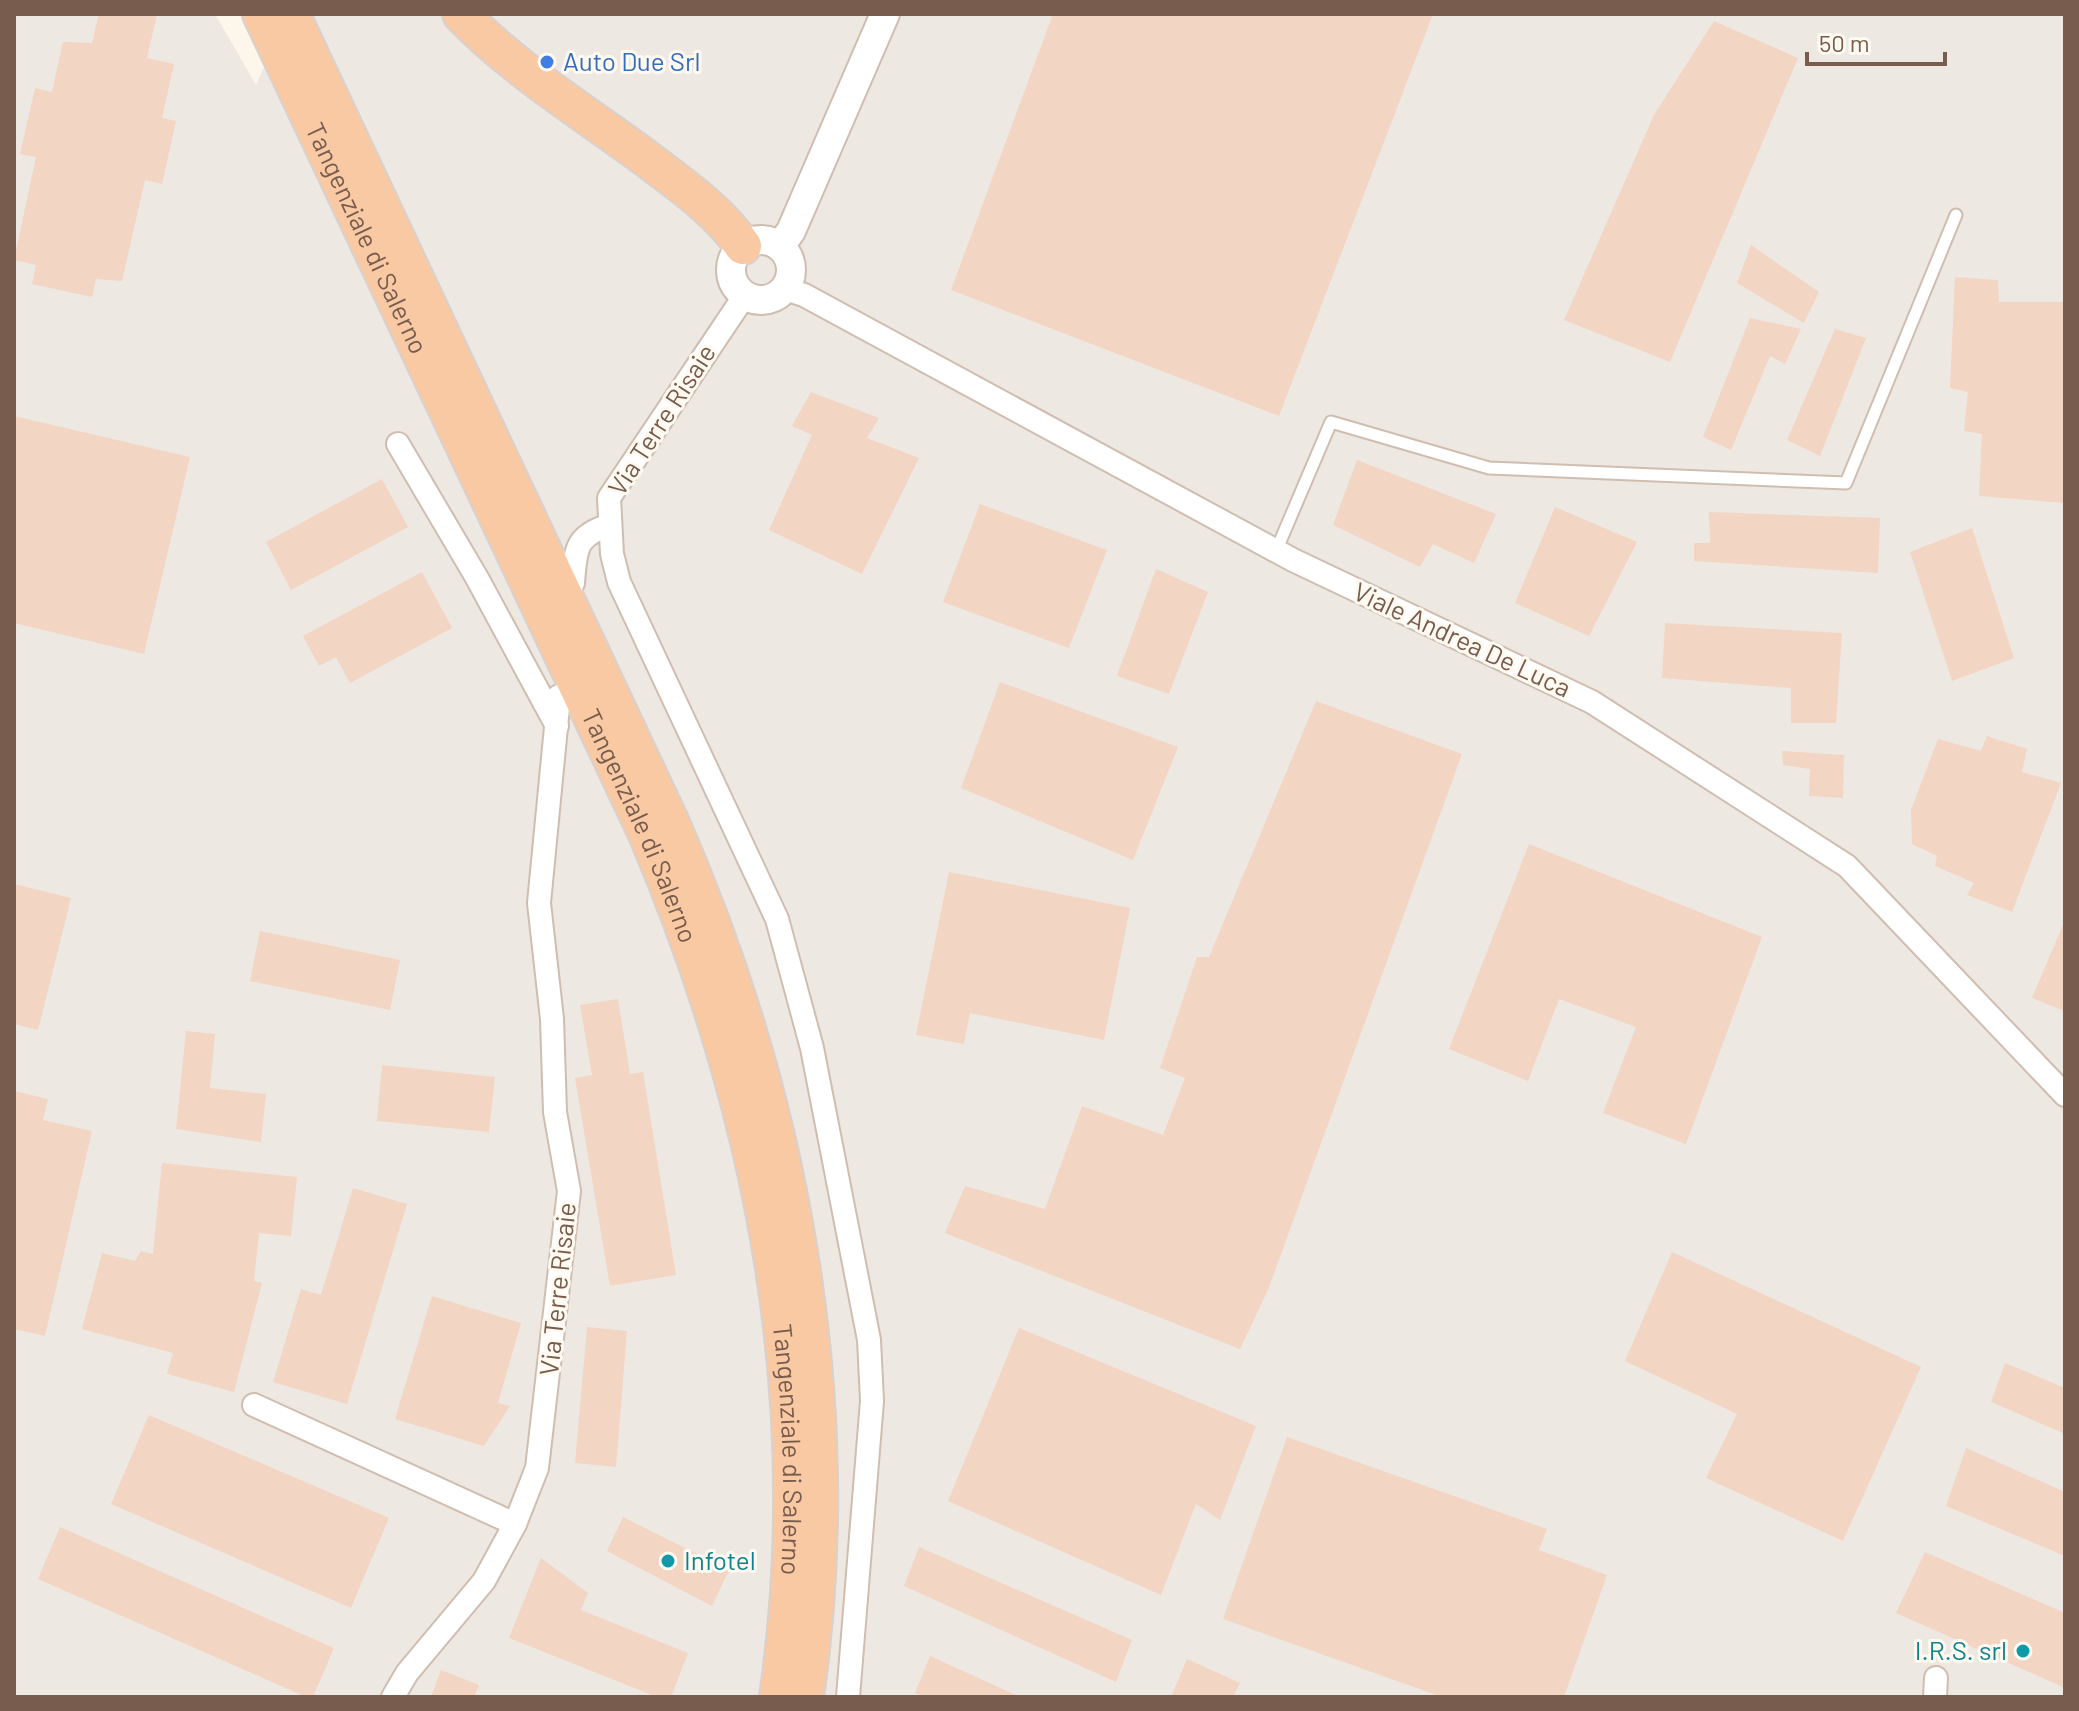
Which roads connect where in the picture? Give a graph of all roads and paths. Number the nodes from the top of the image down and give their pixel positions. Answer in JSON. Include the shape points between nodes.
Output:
{"nodes":[{"id":1,"x":261,"y":14,"type":"edge"},
{"id":2,"x":291,"y":14,"type":"edge"},
{"id":3,"x":314,"y":14,"type":"edge"},
{"id":4,"x":461,"y":14,"type":"edge"},
{"id":5,"x":885,"y":14,"type":"edge"},
{"id":6,"x":375,"y":194,"type":"junction"},
{"id":7,"x":1956,"y":215,"type":"dead end"},
{"id":8,"x":743,"y":246,"type":"junction"},
{"id":9,"x":780,"y":246,"type":"junction"},
{"id":10,"x":785,"y":289,"type":"junction"},
{"id":11,"x":745,"y":295,"type":"junction"},
{"id":12,"x":398,"y":444,"type":"dead end"},
{"id":13,"x":610,"y":525,"type":"junction"},
{"id":14,"x":1276,"y":551,"type":"junction"},
{"id":15,"x":573,"y":583,"type":"dead end"},
{"id":16,"x":559,"y":696,"type":"dead end"},
{"id":17,"x":557,"y":726,"type":"junction"},
{"id":18,"x":2065,"y":1095,"type":"edge"},
{"id":19,"x":254,"y":1405,"type":"dead end"},
{"id":20,"x":515,"y":1524,"type":"junction"},
{"id":21,"x":393,"y":1697,"type":"edge"},
{"id":22,"x":778,"y":1697,"type":"edge"},
{"id":23,"x":805,"y":1697,"type":"edge"},
{"id":24,"x":848,"y":1697,"type":"edge"}],
"edges":[{"from":1,"to":22,"type":"highway","name":"Tangenziale di Salerno","via":[[646,832],[698,959],[725,1045],[762,1187],[789,1400],[792,1538]]},
{"from":2,"to":6,"type":"highway","name":"Tangenziale di Salerno"},
{"from":3,"to":6,"type":"highway","via":[[373,159]]},
{"from":4,"to":8,"type":"highway","via":[[503,52],[694,194]]},
{"from":5,"to":9,"type":"street"},
{"from":6,"to":23,"type":"highway","name":"Tangenziale di Salerno","via":[[677,837],[723,950],[754,1047],[785,1169],[814,1396],[818,1539]]},
{"from":7,"to":14,"type":"lane","via":[[1846,483],[1489,468],[1331,422]]},
{"from":8,"to":9,"type":"street","via":[[762,239]]},
{"from":8,"to":11,"type":"street","via":[[731,271]]},
{"from":9,"to":10,"type":"street","via":[[791,271]]},
{"from":10,"to":11,"type":"street","via":[[770,298]]},
{"from":10,"to":14,"type":"street","name":"Viale Andrea De Luca"},
{"from":11,"to":13,"type":"street","name":"Via Terre Risaie","via":[[609,498]]},
{"from":12,"to":17,"type":"street"},
{"from":13,"to":15,"type":"street","name":"Via Terre Risaie","via":[[585,535],[576,549]]},
{"from":13,"to":24,"type":"street","via":[[619,582],[777,919],[812,1048],[839,1179],[869,1340],[872,1401]]},
{"from":14,"to":18,"type":"street","name":"Viale Andrea De Luca","via":[[1592,702],[1847,866]]},
{"from":16,"to":17,"type":"street","name":"Via Terre Risaie"},
{"from":17,"to":20,"type":"street","name":"Via Terre Risaie","via":[[539,903],[552,1019],[555,1112],[569,1191],[537,1468]]},
{"from":19,"to":20,"type":"street"},
{"from":20,"to":21,"type":"street","name":"Via Terre Risaie","via":[[484,1581]]}]}
